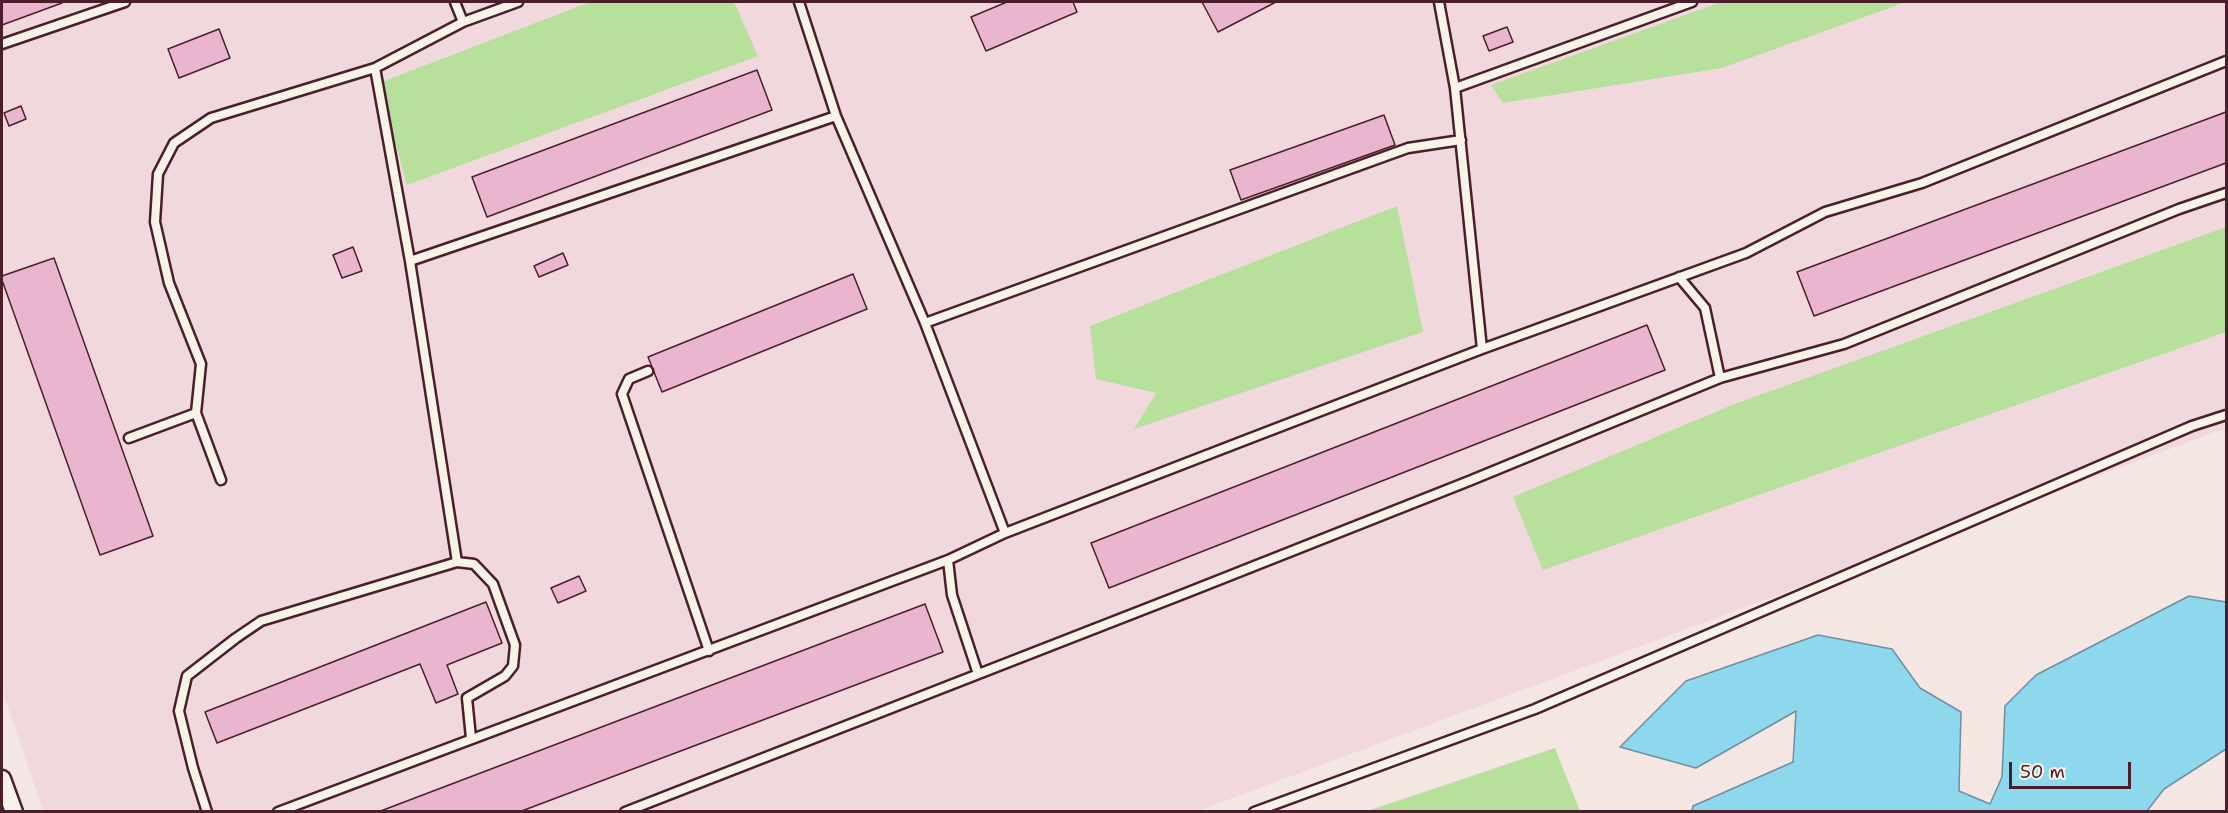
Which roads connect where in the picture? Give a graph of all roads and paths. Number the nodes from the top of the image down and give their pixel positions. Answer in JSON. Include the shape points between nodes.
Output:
{"nodes":[{"id":1,"x":125,"y":2,"type":"edge"},
{"id":2,"x":455,"y":2,"type":"edge"},
{"id":3,"x":518,"y":2,"type":"edge"},
{"id":4,"x":799,"y":2,"type":"edge"},
{"id":5,"x":1438,"y":2,"type":"edge"},
{"id":6,"x":1692,"y":2,"type":"edge"},
{"id":7,"x":463,"y":22,"type":"junction"},
{"id":8,"x":2,"y":44,"type":"edge"},
{"id":9,"x":2226,"y":61,"type":"edge"},
{"id":10,"x":375,"y":68,"type":"junction"},
{"id":11,"x":1455,"y":88,"type":"junction"},
{"id":12,"x":836,"y":116,"type":"junction"},
{"id":13,"x":1461,"y":140,"type":"junction"},
{"id":14,"x":2226,"y":193,"type":"edge"},
{"id":15,"x":410,"y":261,"type":"junction"},
{"id":16,"x":1679,"y":277,"type":"junction"},
{"id":17,"x":925,"y":322,"type":"junction"},
{"id":18,"x":1482,"y":350,"type":"junction"},
{"id":19,"x":648,"y":371,"type":"dead end"},
{"id":20,"x":1720,"y":378,"type":"junction"},
{"id":21,"x":196,"y":413,"type":"junction"},
{"id":22,"x":2226,"y":415,"type":"edge"},
{"id":23,"x":129,"y":438,"type":"dead end"},
{"id":24,"x":221,"y":480,"type":"dead end"},
{"id":25,"x":1005,"y":533,"type":"junction"},
{"id":26,"x":948,"y":560,"type":"junction"},
{"id":27,"x":458,"y":562,"type":"junction"},
{"id":28,"x":709,"y":651,"type":"junction"},
{"id":29,"x":978,"y":674,"type":"junction"},
{"id":30,"x":471,"y":738,"type":"junction"},
{"id":31,"x":2,"y":779,"type":"edge"},
{"id":32,"x":14,"y":812,"type":"edge"},
{"id":33,"x":207,"y":812,"type":"edge"},
{"id":34,"x":278,"y":812,"type":"edge"},
{"id":35,"x":625,"y":812,"type":"edge"},
{"id":36,"x":1254,"y":812,"type":"edge"}],
"edges":[{"from":1,"to":8,"type":"lane"},
{"from":2,"to":7,"type":"lane"},
{"from":3,"to":7,"type":"lane"},
{"from":4,"to":12,"type":"lane"},
{"from":5,"to":11,"type":"lane"},
{"from":6,"to":11,"type":"lane"},
{"from":7,"to":10,"type":"lane"},
{"from":9,"to":16,"type":"lane","via":[[1922,183],[1824,213],[1746,253]]},
{"from":10,"to":15,"type":"lane"},
{"from":10,"to":21,"type":"lane","via":[[211,118],[174,143],[158,174],[155,222],[169,284],[201,364]]},
{"from":11,"to":13,"type":"lane"},
{"from":12,"to":15,"type":"lane"},
{"from":12,"to":17,"type":"lane"},
{"from":13,"to":17,"type":"lane","via":[[1408,148]]},
{"from":13,"to":18,"type":"lane"},
{"from":14,"to":20,"type":"lane","via":[[1844,344]]},
{"from":15,"to":27,"type":"lane"},
{"from":16,"to":18,"type":"lane"},
{"from":16,"to":20,"type":"lane","via":[[1705,308]]},
{"from":17,"to":25,"type":"lane"},
{"from":18,"to":25,"type":"lane"},
{"from":19,"to":28,"type":"lane","via":[[629,380],[622,394]]},
{"from":20,"to":29,"type":"lane"},
{"from":21,"to":23,"type":"lane"},
{"from":21,"to":24,"type":"lane"},
{"from":22,"to":36,"type":"lane","via":[[1535,709]]},
{"from":25,"to":26,"type":"lane"},
{"from":26,"to":28,"type":"lane"},
{"from":26,"to":29,"type":"lane","via":[[952,595]]},
{"from":27,"to":30,"type":"lane","via":[[474,564],[493,584],[515,645],[513,666],[505,676],[467,698]]},
{"from":27,"to":33,"type":"lane","via":[[261,621],[187,676],[179,711]]},
{"from":28,"to":30,"type":"lane"},
{"from":29,"to":35,"type":"lane"},
{"from":30,"to":34,"type":"lane"},
{"from":31,"to":32,"type":"street"}]}
